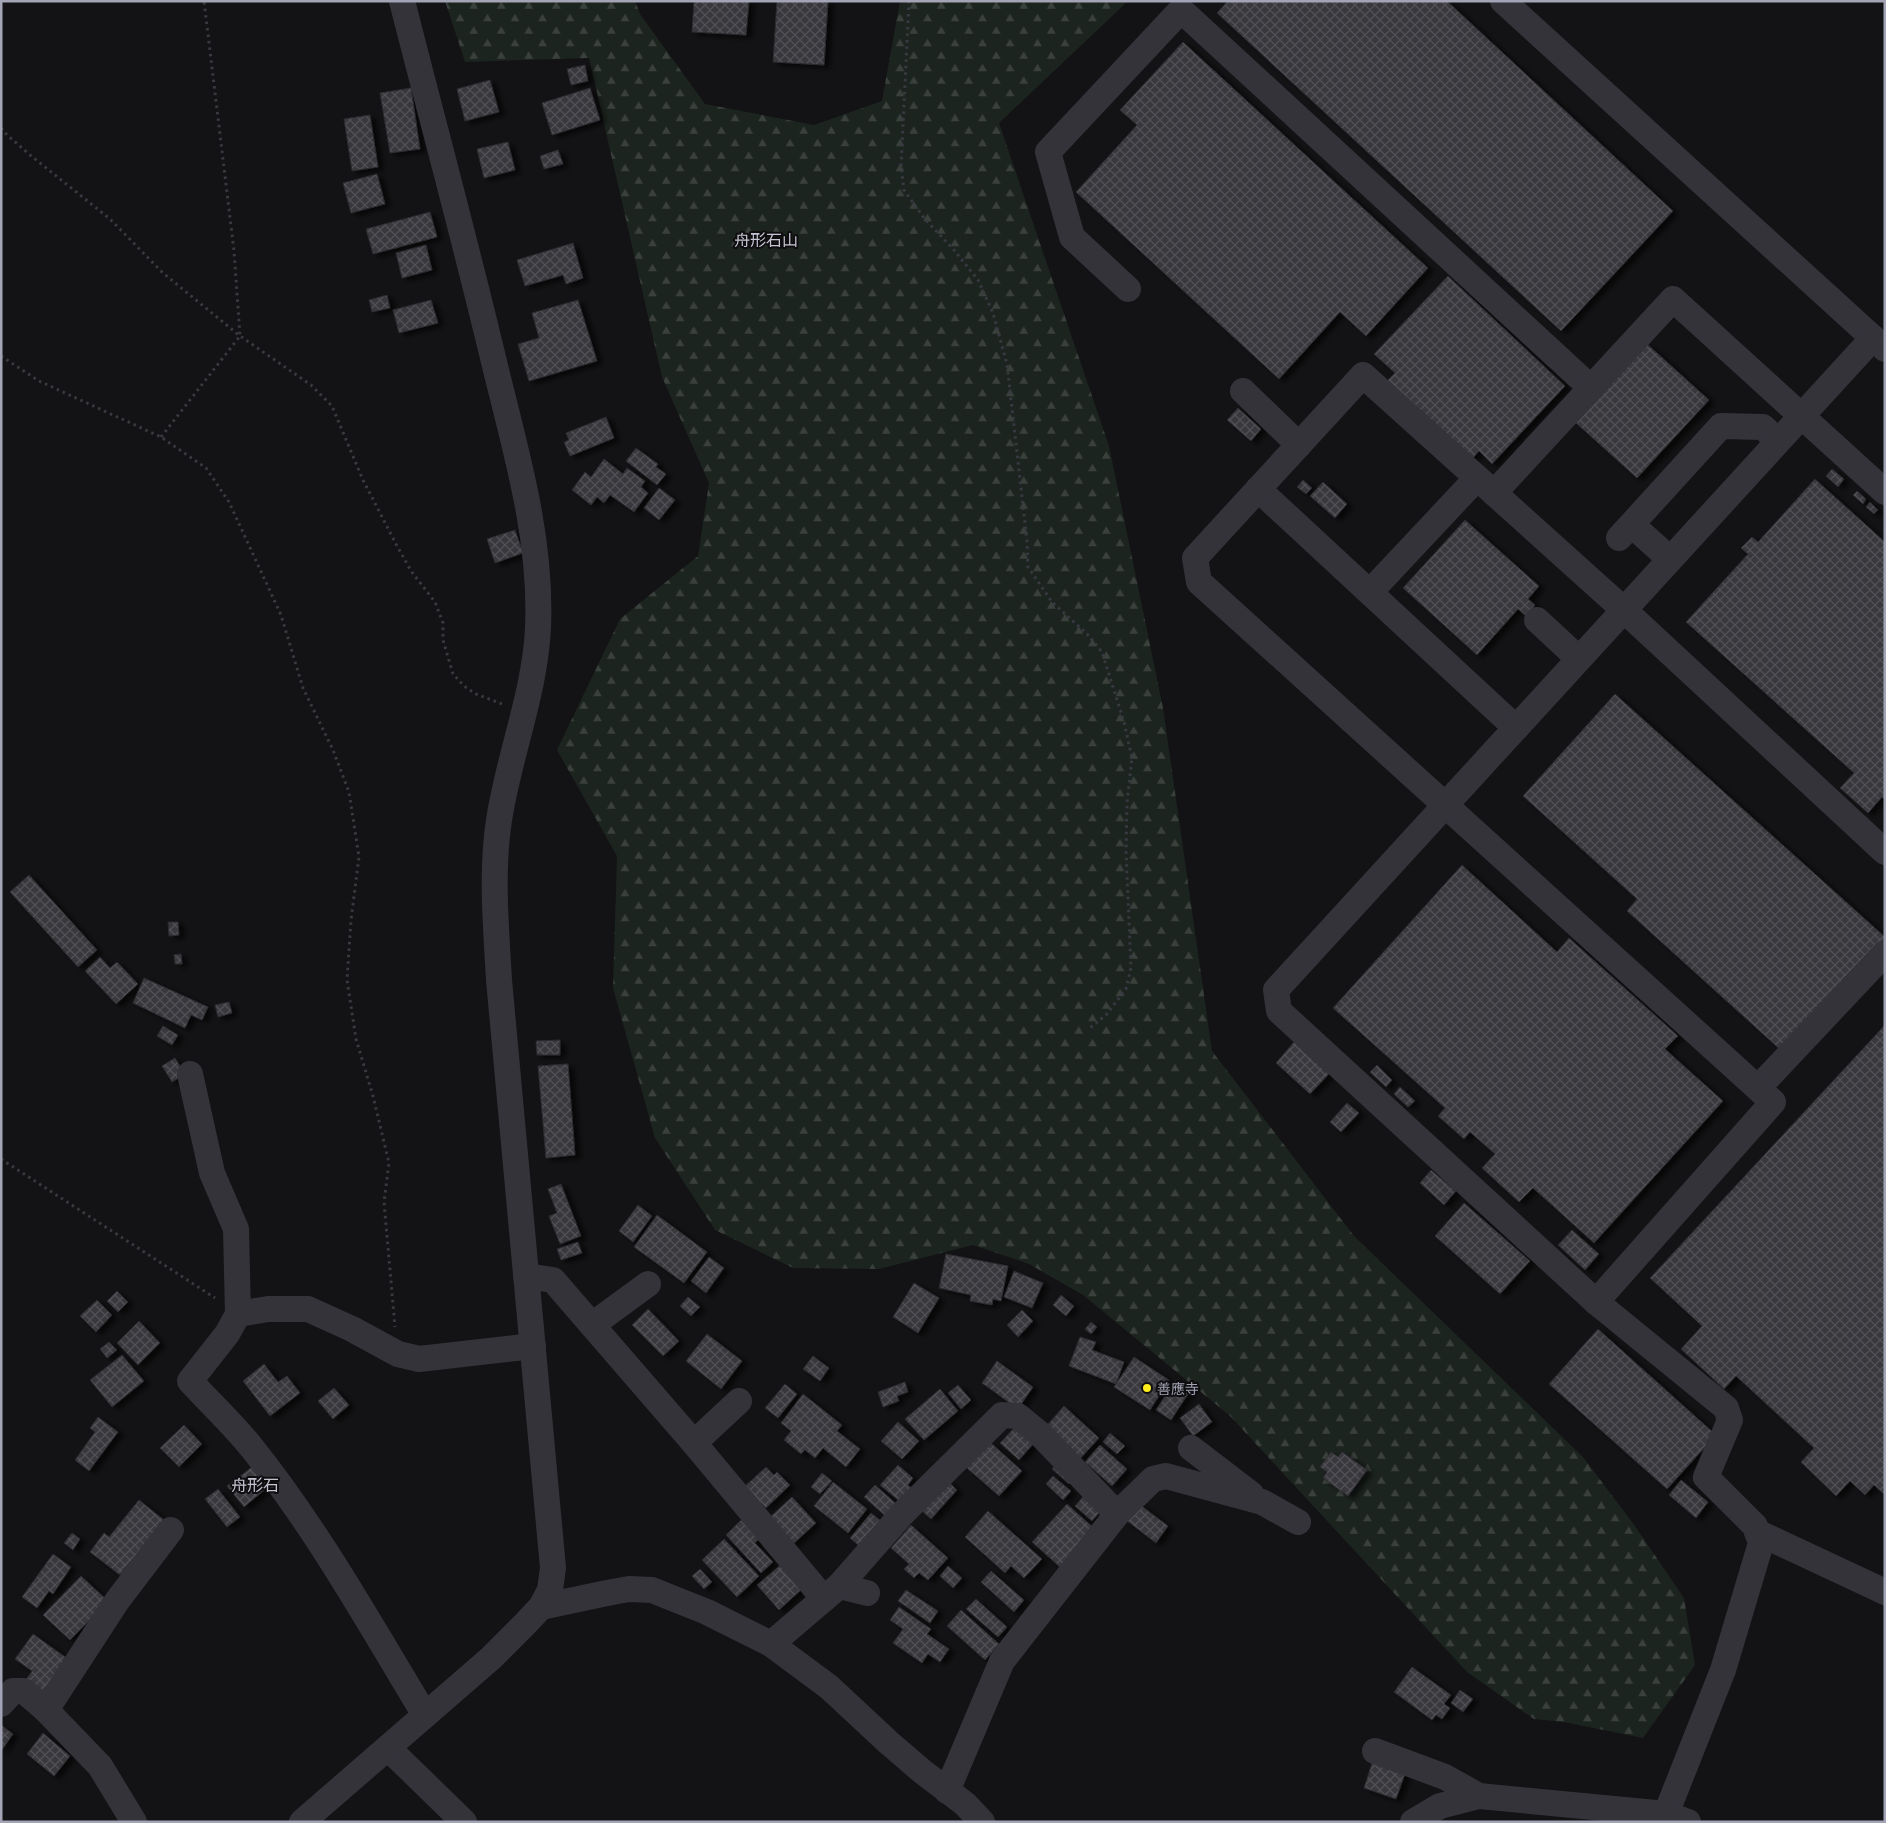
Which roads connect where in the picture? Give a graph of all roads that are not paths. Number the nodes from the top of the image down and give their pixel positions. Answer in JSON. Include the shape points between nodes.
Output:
{"nodes":[{"id":1,"x":402,"y":1,"type":"edge"},
{"id":2,"x":1503,"y":1,"type":"edge"},
{"id":3,"x":1128,"y":289,"type":"dead end"},
{"id":4,"x":1879,"y":343,"type":"edge"},
{"id":5,"x":1591,"y":388,"type":"junction"},
{"id":6,"x":1243,"y":391,"type":"dead end"},
{"id":7,"x":1802,"y":416,"type":"junction"},
{"id":8,"x":1778,"y":441,"type":"junction"},
{"id":9,"x":1299,"y":444,"type":"junction"},
{"id":10,"x":1485,"y":485,"type":"junction"},
{"id":11,"x":1258,"y":489,"type":"junction"},
{"id":12,"x":1885,"y":492,"type":"edge"},
{"id":13,"x":1670,"y":559,"type":"junction"},
{"id":14,"x":1370,"y":592,"type":"junction"},
{"id":15,"x":1624,"y":610,"type":"junction"},
{"id":16,"x":1537,"y":620,"type":"dead end"},
{"id":17,"x":1579,"y":659,"type":"junction"},
{"id":18,"x":1516,"y":728,"type":"junction"},
{"id":19,"x":1446,"y":804,"type":"junction"},
{"id":20,"x":1885,"y":852,"type":"edge"},
{"id":21,"x":1885,"y":953,"type":"edge"},
{"id":22,"x":190,"y":1074,"type":"dead end"},
{"id":23,"x":1758,"y":1088,"type":"junction"},
{"id":24,"x":526,"y":1276,"type":"junction"},
{"id":25,"x":648,"y":1284,"type":"dead end"},
{"id":26,"x":1596,"y":1302,"type":"junction"},
{"id":27,"x":238,"y":1314,"type":"junction"},
{"id":28,"x":592,"y":1326,"type":"junction"},
{"id":29,"x":533,"y":1346,"type":"junction"},
{"id":30,"x":739,"y":1401,"type":"dead end"},
{"id":31,"x":694,"y":1443,"type":"junction"},
{"id":32,"x":1191,"y":1448,"type":"dead end"},
{"id":33,"x":1262,"y":1502,"type":"junction"},
{"id":34,"x":1117,"y":1514,"type":"junction"},
{"id":35,"x":1298,"y":1522,"type":"dead end"},
{"id":36,"x":171,"y":1530,"type":"dead end"},
{"id":37,"x":1757,"y":1532,"type":"junction"},
{"id":38,"x":832,"y":1592,"type":"junction"},
{"id":39,"x":1885,"y":1592,"type":"edge"},
{"id":40,"x":867,"y":1593,"type":"dead end"},
{"id":41,"x":541,"y":1607,"type":"junction"},
{"id":42,"x":772,"y":1644,"type":"junction"},
{"id":43,"x":1,"y":1704,"type":"edge"},
{"id":44,"x":46,"y":1710,"type":"junction"},
{"id":45,"x":425,"y":1715,"type":"junction"},
{"id":46,"x":388,"y":1748,"type":"junction"},
{"id":47,"x":1374,"y":1751,"type":"dead end"},
{"id":48,"x":947,"y":1791,"type":"junction"},
{"id":49,"x":1479,"y":1796,"type":"junction"},
{"id":50,"x":1677,"y":1818,"type":"edge"},
{"id":51,"x":134,"y":1822,"type":"edge"},
{"id":52,"x":302,"y":1822,"type":"edge"},
{"id":53,"x":464,"y":1822,"type":"edge"},
{"id":54,"x":982,"y":1822,"type":"edge"},
{"id":55,"x":1413,"y":1822,"type":"edge"}],
"edges":[{"from":1,"to":24,"type":"street","via":[[473,274],[533,532],[538,628],[534,664],[499,818],[494,865],[499,980]]},
{"from":2,"to":4,"type":"street"},
{"from":3,"to":5,"type":"street","via":[[1072,237],[1048,152],[1181,10]]},
{"from":4,"to":7,"type":"street"},
{"from":5,"to":7,"type":"street","via":[[1672,299]]},
{"from":5,"to":10,"type":"street"},
{"from":6,"to":9,"type":"street"},
{"from":7,"to":8,"type":"street"},
{"from":7,"to":12,"type":"street"},
{"from":8,"to":13,"type":"street"},
{"from":8,"to":13,"type":"street","via":[[1763,427],[1721,426],[1625,532]]},
{"from":9,"to":10,"type":"street","via":[[1363,375]]},
{"from":9,"to":11,"type":"street"},
{"from":10,"to":14,"type":"street"},
{"from":10,"to":15,"type":"street"},
{"from":11,"to":14,"type":"street"},
{"from":11,"to":19,"type":"street","via":[[1195,558],[1199,582]]},
{"from":13,"to":15,"type":"street"},
{"from":14,"to":18,"type":"street"},
{"from":15,"to":17,"type":"street"},
{"from":15,"to":20,"type":"street"},
{"from":16,"to":17,"type":"street"},
{"from":17,"to":18,"type":"street"},
{"from":18,"to":19,"type":"street"},
{"from":19,"to":23,"type":"street"},
{"from":19,"to":26,"type":"street","via":[[1276,990],[1279,1011]]},
{"from":21,"to":23,"type":"street"},
{"from":22,"to":27,"type":"street","via":[[212,1173],[236,1229]]},
{"from":23,"to":26,"type":"street","via":[[1773,1102]]},
{"from":24,"to":28,"type":"street","via":[[554,1280]]},
{"from":24,"to":29,"type":"street"},
{"from":25,"to":28,"type":"street"},
{"from":26,"to":37,"type":"street","via":[[1726,1408],[1730,1420],[1706,1477],[1755,1526]]},
{"from":27,"to":29,"type":"street","via":[[268,1309],[308,1309],[398,1354],[419,1359]]},
{"from":27,"to":45,"type":"street","via":[[227,1334],[190,1382],[251,1447],[303,1520]]},
{"from":28,"to":31,"type":"street"},
{"from":29,"to":41,"type":"street","via":[[554,1568],[550,1590]]},
{"from":30,"to":31,"type":"street"},
{"from":31,"to":38,"type":"street"},
{"from":32,"to":33,"type":"street"},
{"from":33,"to":34,"type":"street","via":[[1166,1476],[1153,1479]]},
{"from":33,"to":35,"type":"street"},
{"from":34,"to":38,"type":"street","via":[[1040,1434],[1018,1416],[1002,1415],[903,1513]]},
{"from":34,"to":48,"type":"street","via":[[1002,1661]]},
{"from":36,"to":44,"type":"street","via":[[117,1601]]},
{"from":37,"to":39,"type":"street"},
{"from":37,"to":50,"type":"street","via":[[1761,1544]]},
{"from":38,"to":40,"type":"street"},
{"from":38,"to":42,"type":"street"},
{"from":41,"to":42,"type":"street","via":[[607,1592],[652,1590]]},
{"from":41,"to":45,"type":"street","via":[[491,1658]]},
{"from":42,"to":48,"type":"street","via":[[829,1687]]},
{"from":43,"to":44,"type":"street","via":[[13,1691],[24,1691]]},
{"from":44,"to":51,"type":"street","via":[[100,1766]]},
{"from":45,"to":46,"type":"street"},
{"from":46,"to":52,"type":"street"},
{"from":46,"to":53,"type":"street"},
{"from":47,"to":49,"type":"street","via":[[1445,1777]]},
{"from":48,"to":54,"type":"street"},
{"from":49,"to":50,"type":"street"},
{"from":49,"to":55,"type":"street","via":[[1440,1806]]}]}
